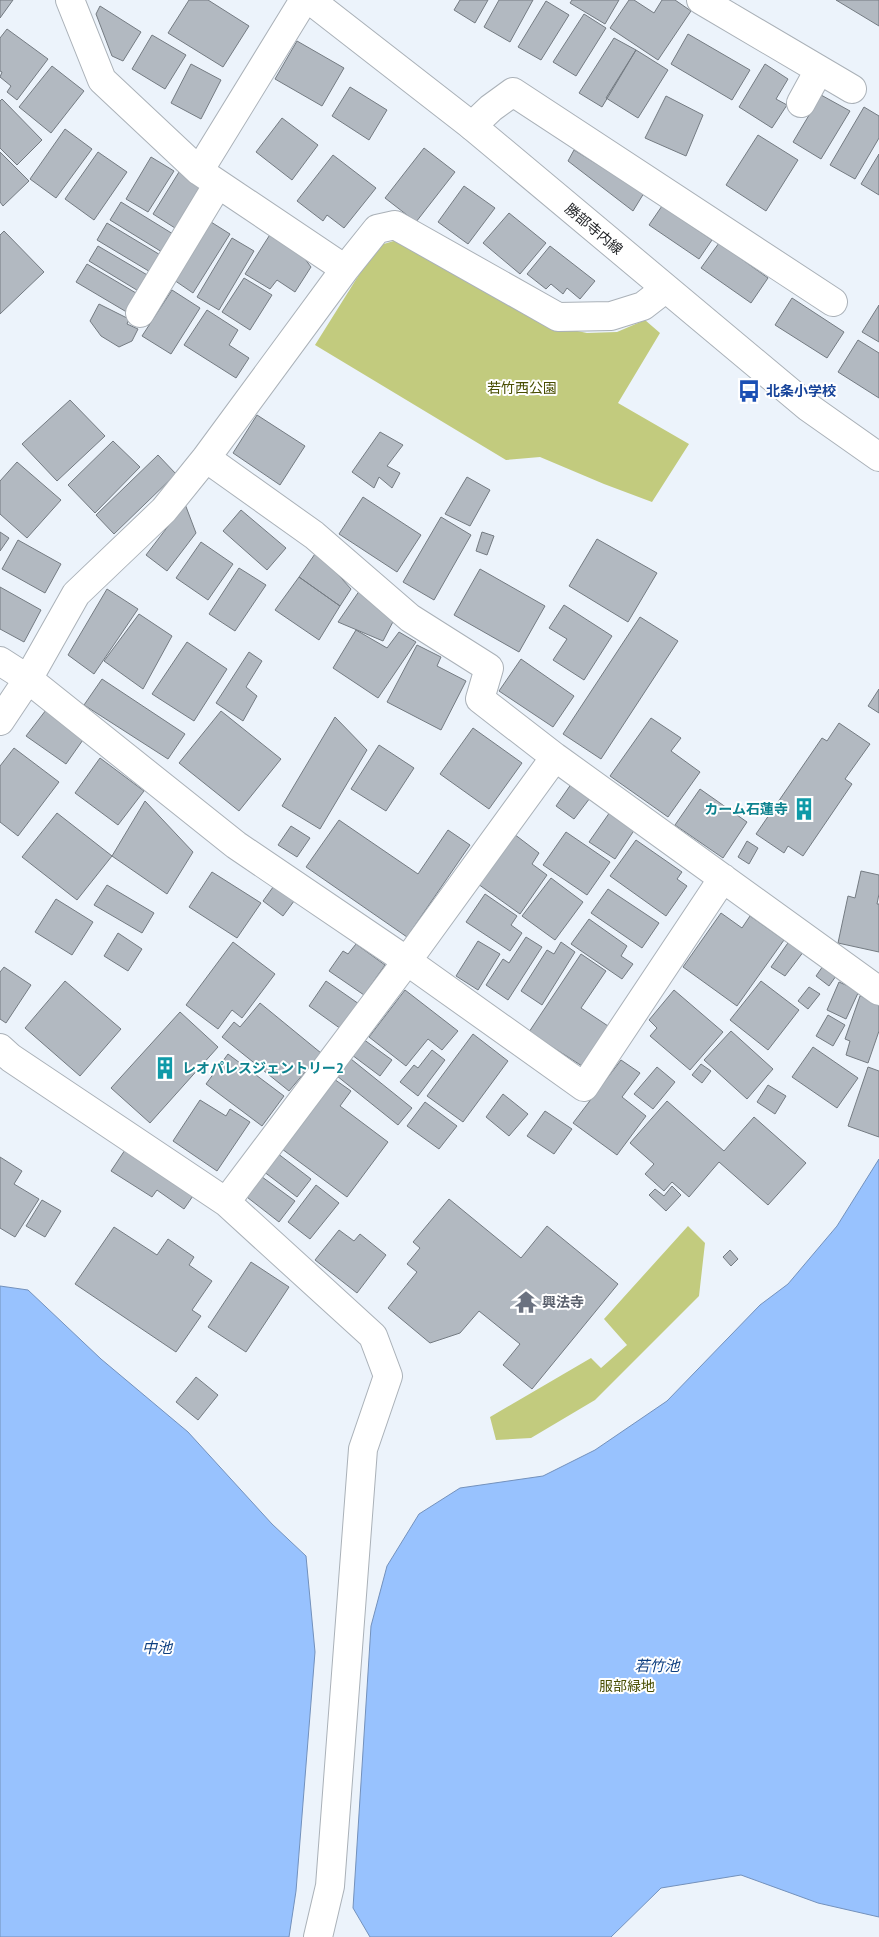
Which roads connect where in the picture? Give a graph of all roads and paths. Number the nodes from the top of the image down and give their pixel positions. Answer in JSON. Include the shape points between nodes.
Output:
{"nodes":[{"id":1,"x":70,"y":0,"type":"edge"},
{"id":2,"x":304,"y":0,"type":"edge"},
{"id":3,"x":310,"y":0,"type":"edge"},
{"id":4,"x":701,"y":0,"type":"edge"},
{"id":5,"x":820,"y":70,"type":"junction"},
{"id":6,"x":852,"y":89,"type":"dead end"},
{"id":7,"x":801,"y":103,"type":"dead end"},
{"id":8,"x":472,"y":126,"type":"junction"},
{"id":9,"x":209,"y":178,"type":"junction"},
{"id":10,"x":345,"y":269,"type":"junction"},
{"id":11,"x":665,"y":289,"type":"junction"},
{"id":12,"x":833,"y":302,"type":"dead end"},
{"id":13,"x":140,"y":313,"type":"dead end"},
{"id":14,"x":879,"y":457,"type":"edge"},
{"id":15,"x":206,"y":458,"type":"junction"},
{"id":16,"x":0,"y":661,"type":"edge"},
{"id":17,"x":28,"y":679,"type":"junction"},
{"id":18,"x":0,"y":721,"type":"edge"},
{"id":19,"x":555,"y":757,"type":"junction"},
{"id":20,"x":723,"y":878,"type":"junction"},
{"id":21,"x":407,"y":961,"type":"junction"},
{"id":22,"x":879,"y":991,"type":"edge"},
{"id":23,"x":0,"y":1048,"type":"edge"},
{"id":24,"x":226,"y":1202,"type":"junction"},
{"id":25,"x":318,"y":1937,"type":"edge"}],
"edges":[{"from":1,"to":9,"type":"street","via":[[102,80]]},
{"from":2,"to":9,"type":"street"},
{"from":3,"to":8,"type":"street","name":"勝部寺内線"},
{"from":4,"to":5,"type":"street"},
{"from":5,"to":6,"type":"street"},
{"from":5,"to":7,"type":"street"},
{"from":8,"to":11,"type":"street","name":"勝部寺内線"},
{"from":8,"to":12,"type":"street","via":[[513,92]]},
{"from":9,"to":10,"type":"street"},
{"from":9,"to":13,"type":"street"},
{"from":10,"to":11,"type":"street","via":[[377,229],[395,225],[558,317],[611,316],[643,306]]},
{"from":10,"to":15,"type":"street"},
{"from":11,"to":14,"type":"street","name":"勝部寺内線","via":[[808,407]]},
{"from":15,"to":17,"type":"street","via":[[164,510],[76,594]]},
{"from":15,"to":19,"type":"street","via":[[314,535],[410,618],[489,668],[480,699]]},
{"from":16,"to":17,"type":"street"},
{"from":17,"to":18,"type":"street"},
{"from":17,"to":21,"type":"street","via":[[236,845]]},
{"from":19,"to":20,"type":"street"},
{"from":19,"to":21,"type":"street"},
{"from":20,"to":21,"type":"street","via":[[584,1087]]},
{"from":20,"to":22,"type":"street"},
{"from":21,"to":24,"type":"street"},
{"from":23,"to":24,"type":"street"},
{"from":24,"to":25,"type":"street","via":[[373,1336],[388,1376],[363,1449],[330,1886]]}]}
